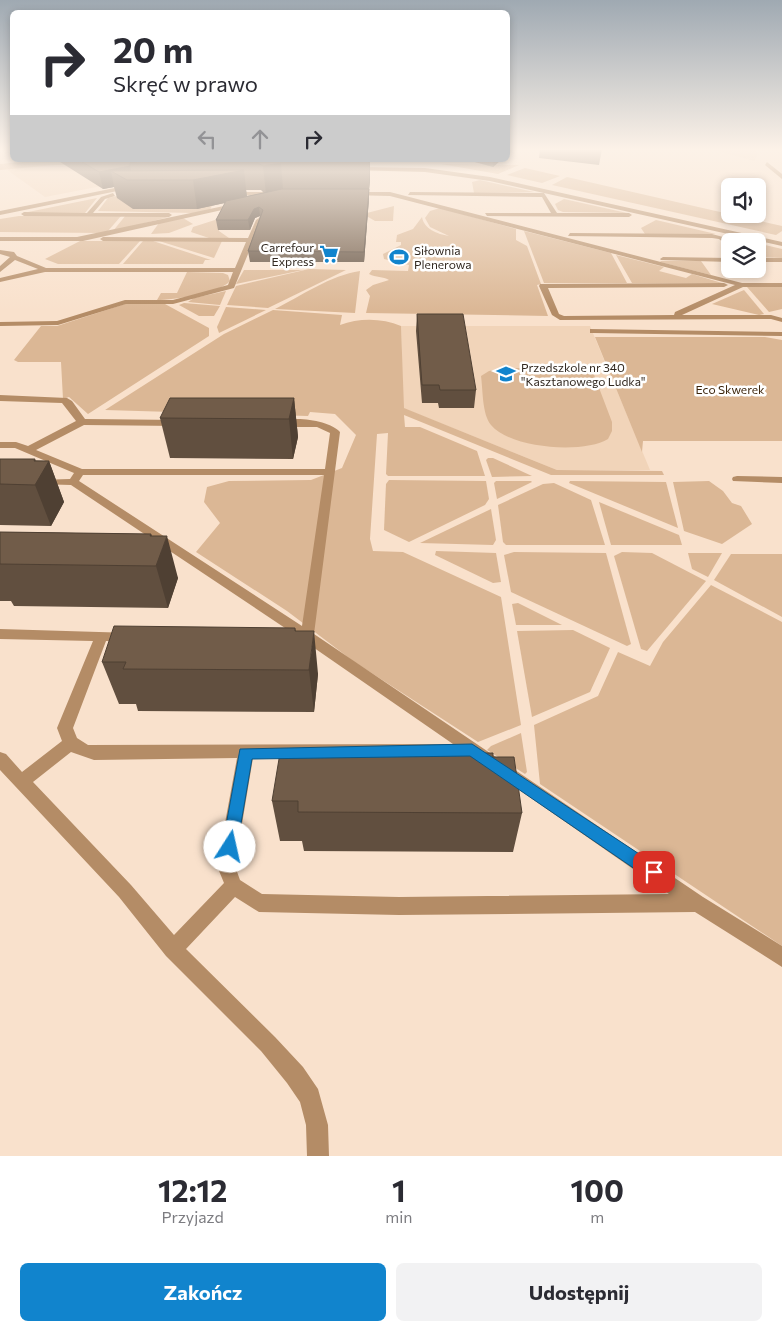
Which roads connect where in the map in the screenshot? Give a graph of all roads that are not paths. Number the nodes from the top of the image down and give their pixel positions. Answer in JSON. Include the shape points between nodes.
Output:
{"nodes":[{"id":1,"x":57,"y":203,"type":"edge"},
{"id":2,"x":99,"y":203,"type":"edge"},
{"id":3,"x":425,"y":203,"type":"edge"},
{"id":4,"x":550,"y":203,"type":"edge"},
{"id":5,"x":595,"y":203,"type":"edge"},
{"id":6,"x":241,"y":204,"type":"edge"},
{"id":7,"x":3,"y":212,"type":"edge"},
{"id":8,"x":638,"y":212,"type":"junction"},
{"id":9,"x":89,"y":214,"type":"junction"},
{"id":10,"x":554,"y":214,"type":"junction"},
{"id":11,"x":472,"y":215,"type":"junction"},
{"id":12,"x":184,"y":216,"type":"junction"},
{"id":13,"x":627,"y":216,"type":"junction"},
{"id":14,"x":259,"y":220,"type":"edge"},
{"id":15,"x":727,"y":232,"type":"junction"},
{"id":16,"x":550,"y":235,"type":"junction"},
{"id":17,"x":641,"y":236,"type":"junction"},
{"id":18,"x":718,"y":237,"type":"junction"},
{"id":19,"x":0,"y":239,"type":"edge"},
{"id":20,"x":721,"y":239,"type":"edge"},
{"id":21,"x":77,"y":240,"type":"junction"},
{"id":22,"x":251,"y":240,"type":"junction"},
{"id":23,"x":782,"y":244,"type":"edge"},
{"id":24,"x":0,"y":252,"type":"edge"},
{"id":25,"x":14,"y":257,"type":"junction"},
{"id":26,"x":721,"y":260,"type":"edge"},
{"id":27,"x":766,"y":260,"type":"edge"},
{"id":28,"x":782,"y":260,"type":"edge"},
{"id":29,"x":650,"y":261,"type":"junction"},
{"id":30,"x":0,"y":270,"type":"edge"},
{"id":31,"x":45,"y":270,"type":"junction"},
{"id":32,"x":238,"y":270,"type":"junction"},
{"id":33,"x":0,"y":280,"type":"edge"},
{"id":34,"x":742,"y":285,"type":"junction"},
{"id":35,"x":782,"y":285,"type":"edge"},
{"id":36,"x":689,"y":295,"type":"junction"},
{"id":37,"x":782,"y":313,"type":"edge"},
{"id":38,"x":770,"y":317,"type":"junction"},
{"id":39,"x":677,"y":318,"type":"junction"},
{"id":40,"x":782,"y":320,"type":"edge"},
{"id":41,"x":0,"y":324,"type":"edge"},
{"id":42,"x":593,"y":332,"type":"dead end"},
{"id":43,"x":782,"y":334,"type":"edge"},
{"id":44,"x":0,"y":398,"type":"edge"},
{"id":45,"x":82,"y":422,"type":"junction"},
{"id":46,"x":190,"y":423,"type":"edge"},
{"id":47,"x":268,"y":424,"type":"edge"},
{"id":48,"x":0,"y":445,"type":"edge"},
{"id":49,"x":28,"y":450,"type":"junction"},
{"id":50,"x":330,"y":472,"type":"junction"},
{"id":51,"x":77,"y":477,"type":"junction"},
{"id":52,"x":737,"y":479,"type":"dead end"},
{"id":53,"x":782,"y":480,"type":"edge"},
{"id":54,"x":28,"y":482,"type":"edge"},
{"id":55,"x":155,"y":548,"type":"edge"},
{"id":56,"x":175,"y":548,"type":"junction"},
{"id":57,"x":0,"y":634,"type":"edge"},
{"id":58,"x":138,"y":637,"type":"edge"},
{"id":59,"x":101,"y":638,"type":"junction"},
{"id":60,"x":288,"y":638,"type":"edge"},
{"id":61,"x":307,"y":638,"type":"junction"},
{"id":62,"x":71,"y":743,"type":"junction"},
{"id":63,"x":472,"y":750,"type":"junction"},
{"id":64,"x":246,"y":753,"type":"junction"},
{"id":65,"x":0,"y":759,"type":"edge"},
{"id":66,"x":21,"y":782,"type":"junction"},
{"id":67,"x":234,"y":886,"type":"junction"},
{"id":68,"x":697,"y":903,"type":"junction"},
{"id":69,"x":172,"y":949,"type":"junction"},
{"id":70,"x":782,"y":957,"type":"edge"},
{"id":71,"x":318,"y":1156,"type":"edge"}],
"edges":[{"from":1,"to":7,"type":"street"},
{"from":2,"to":9,"type":"street"},
{"from":3,"to":11,"type":"street"},
{"from":4,"to":10,"type":"street"},
{"from":5,"to":8,"type":"street"},
{"from":6,"to":12,"type":"street"},
{"from":7,"to":9,"type":"street"},
{"from":8,"to":13,"type":"street"},
{"from":8,"to":15,"type":"street"},
{"from":9,"to":12,"type":"street"},
{"from":10,"to":11,"type":"street"},
{"from":10,"to":13,"type":"street"},
{"from":11,"to":16,"type":"street"},
{"from":12,"to":21,"type":"street"},
{"from":13,"to":17,"type":"street","via":[[631,217]]},
{"from":14,"to":22,"type":"street"},
{"from":15,"to":18,"type":"street"},
{"from":15,"to":23,"type":"street"},
{"from":16,"to":17,"type":"street"},
{"from":16,"to":29,"type":"street"},
{"from":17,"to":18,"type":"street"},
{"from":18,"to":20,"type":"street"},
{"from":19,"to":21,"type":"street"},
{"from":21,"to":22,"type":"street"},
{"from":22,"to":32,"type":"street"},
{"from":24,"to":25,"type":"street","via":[[12,253]]},
{"from":25,"to":30,"type":"street"},
{"from":25,"to":31,"type":"street"},
{"from":26,"to":29,"type":"street"},
{"from":27,"to":28,"type":"street"},
{"from":29,"to":34,"type":"street"},
{"from":31,"to":32,"type":"street"},
{"from":31,"to":33,"type":"street"},
{"from":32,"to":41,"type":"street","via":[[232,286],[172,302],[125,302],[58,323]]},
{"from":34,"to":35,"type":"street"},
{"from":34,"to":36,"type":"street"},
{"from":34,"to":36,"type":"street"},
{"from":36,"to":39,"type":"street"},
{"from":36,"to":39,"type":"street","via":[[543,286],[556,315],[563,318]]},
{"from":37,"to":38,"type":"street"},
{"from":38,"to":39,"type":"street"},
{"from":38,"to":40,"type":"street"},
{"from":42,"to":43,"type":"street"},
{"from":44,"to":45,"type":"street","via":[[64,400]]},
{"from":45,"to":46,"type":"street"},
{"from":45,"to":49,"type":"street"},
{"from":47,"to":50,"type":"street","via":[[322,424],[331,427],[335,432]]},
{"from":48,"to":49,"type":"street","via":[[16,445]]},
{"from":49,"to":51,"type":"street"},
{"from":50,"to":51,"type":"street"},
{"from":50,"to":61,"type":"street"},
{"from":51,"to":54,"type":"street"},
{"from":51,"to":56,"type":"street"},
{"from":52,"to":53,"type":"street"},
{"from":55,"to":56,"type":"street"},
{"from":56,"to":61,"type":"street"},
{"from":57,"to":59,"type":"street"},
{"from":58,"to":59,"type":"street"},
{"from":59,"to":62,"type":"street","via":[[65,728]]},
{"from":60,"to":61,"type":"street"},
{"from":61,"to":63,"type":"street"},
{"from":62,"to":64,"type":"street","via":[[80,751],[94,753]]},
{"from":62,"to":66,"type":"street"},
{"from":63,"to":64,"type":"street"},
{"from":63,"to":68,"type":"street"},
{"from":64,"to":67,"type":"street","via":[[226,866]]},
{"from":65,"to":66,"type":"street"},
{"from":66,"to":69,"type":"street","via":[[125,891]]},
{"from":67,"to":68,"type":"street","via":[[259,903],[428,906]]},
{"from":67,"to":69,"type":"street"},
{"from":68,"to":70,"type":"street"},
{"from":69,"to":71,"type":"street","via":[[268,1044],[310,1096],[317,1125]]}]}
